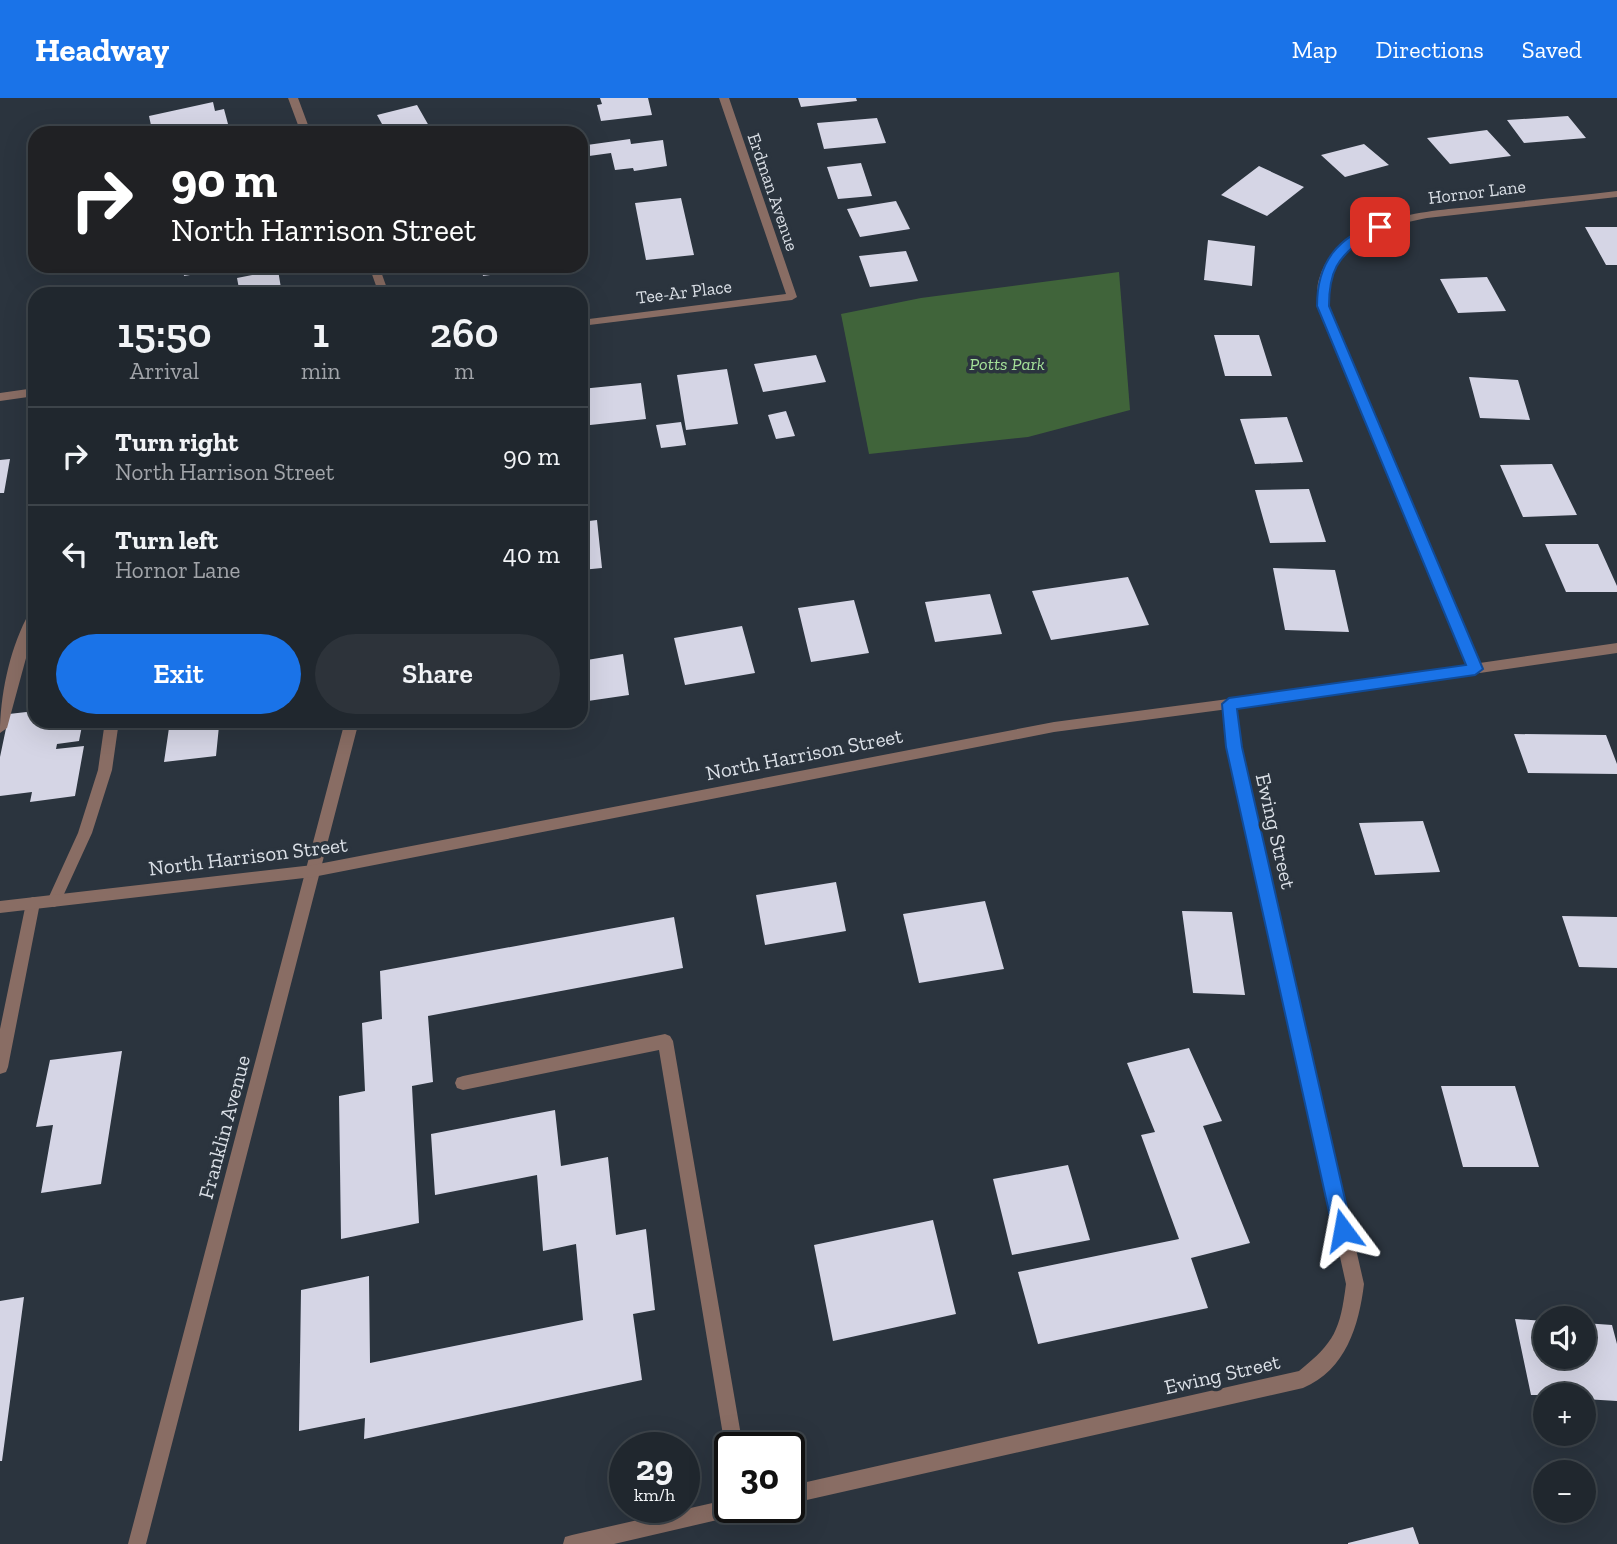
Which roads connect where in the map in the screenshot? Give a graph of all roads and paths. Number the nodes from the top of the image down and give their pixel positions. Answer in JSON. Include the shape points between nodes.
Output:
{"nodes":[{"id":1,"x":293,"y":98,"type":"edge"},
{"id":2,"x":724,"y":98,"type":"edge"},
{"id":3,"x":303,"y":126,"type":"edge"},
{"id":4,"x":1617,"y":194,"type":"edge"},
{"id":5,"x":792,"y":297,"type":"joint"},
{"id":6,"x":588,"y":322,"type":"edge"},
{"id":7,"x":28,"y":393,"type":"edge"},
{"id":8,"x":0,"y":397,"type":"edge"},
{"id":9,"x":28,"y":627,"type":"edge"},
{"id":10,"x":1617,"y":648,"type":"edge"},
{"id":11,"x":1475,"y":669,"type":"junction"},
{"id":12,"x":1229,"y":704,"type":"junction"},
{"id":13,"x":111,"y":728,"type":"edge"},
{"id":14,"x":350,"y":728,"type":"edge"},
{"id":15,"x":0,"y":729,"type":"edge"},
{"id":16,"x":313,"y":872,"type":"junction"},
{"id":17,"x":54,"y":901,"type":"junction"},
{"id":18,"x":33,"y":903,"type":"junction"},
{"id":19,"x":0,"y":907,"type":"edge"},
{"id":20,"x":0,"y":1067,"type":"edge"},
{"id":21,"x":463,"y":1083,"type":"dead end"},
{"id":22,"x":731,"y":1432,"type":"edge"},
{"id":23,"x":805,"y":1491,"type":"edge"},
{"id":24,"x":714,"y":1512,"type":"edge"},
{"id":25,"x":137,"y":1544,"type":"edge"},
{"id":26,"x":572,"y":1544,"type":"edge"}],
"edges":[{"from":1,"to":3,"type":"street"},
{"from":2,"to":5,"type":"street","name":"Erdman Avenue"},
{"from":4,"to":11,"type":"street","name":"Hornor Lane","via":[[1394,221],[1345,247],[1330,264],[1323,282],[1323,306]]},
{"from":5,"to":6,"type":"street","name":"Tee-Ar Place"},
{"from":7,"to":8,"type":"street"},
{"from":9,"to":15,"type":"street"},
{"from":10,"to":11,"type":"street","name":"North Harrison Street"},
{"from":11,"to":12,"type":"street","name":"North Harrison Street"},
{"from":12,"to":16,"type":"street","name":"North Harrison Street","via":[[1054,727]]},
{"from":12,"to":23,"type":"street","name":"Ewing Street","via":[[1234,747],[1355,1284],[1350,1323],[1333,1356],[1303,1379]]},
{"from":13,"to":17,"type":"street","via":[[105,770],[85,833]]},
{"from":14,"to":16,"type":"street","name":"Franklin Avenue"},
{"from":16,"to":17,"type":"street","name":"North Harrison Street"},
{"from":16,"to":25,"type":"street","name":"Franklin Avenue"},
{"from":17,"to":18,"type":"street","name":"North Harrison Street"},
{"from":18,"to":19,"type":"street","name":"North Harrison Street"},
{"from":18,"to":20,"type":"street"},
{"from":21,"to":22,"type":"street","via":[[665,1041]]},
{"from":24,"to":26,"type":"street"}]}
